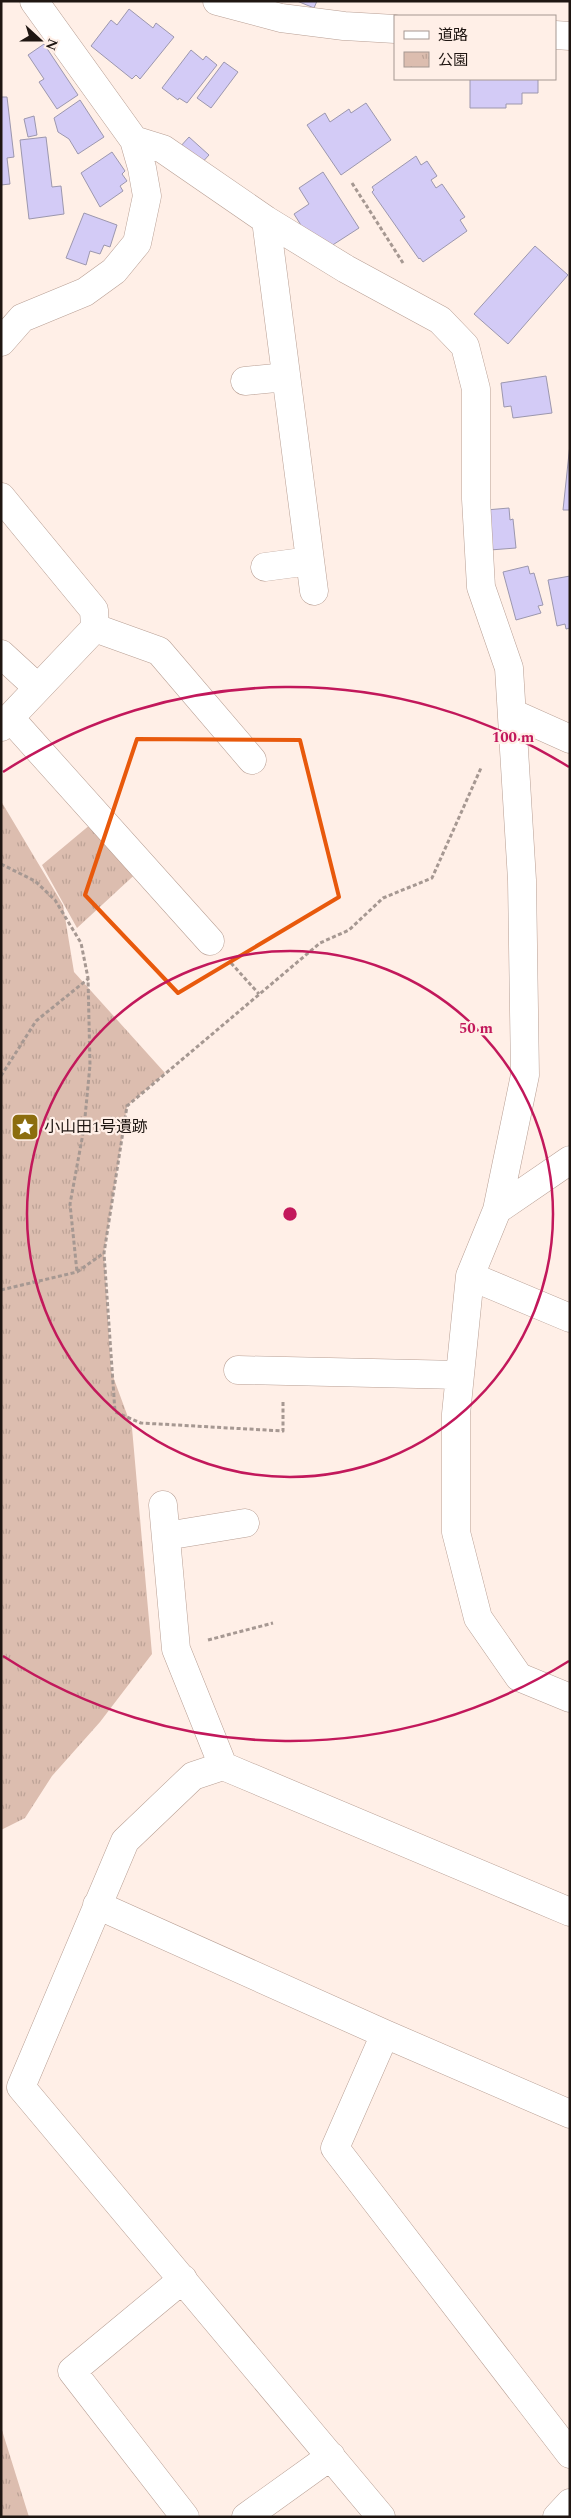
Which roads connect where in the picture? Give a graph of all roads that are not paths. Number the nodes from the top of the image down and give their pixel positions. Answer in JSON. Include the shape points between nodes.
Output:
{"nodes":[{"id":1,"x":34,"y":1,"type":"edge"},
{"id":2,"x":217,"y":1,"type":"edge"},
{"id":3,"x":394,"y":28,"type":"edge"},
{"id":4,"x":556,"y":35,"type":"edge"},
{"id":5,"x":570,"y":36,"type":"edge"},
{"id":6,"x":134,"y":140,"type":"junction"},
{"id":7,"x":266,"y":220,"type":"junction"},
{"id":8,"x":12,"y":315,"type":"edge"},
{"id":9,"x":1,"y":342,"type":"edge"},
{"id":10,"x":286,"y":377,"type":"junction"},
{"id":11,"x":245,"y":381,"type":"dead end"},
{"id":12,"x":1,"y":497,"type":"edge"},
{"id":13,"x":310,"y":562,"type":"junction"},
{"id":14,"x":265,"y":567,"type":"dead end"},
{"id":15,"x":314,"y":591,"type":"dead end"},
{"id":16,"x":95,"y":628,"type":"junction"},
{"id":17,"x":1,"y":654,"type":"edge"},
{"id":18,"x":38,"y":688,"type":"junction"},
{"id":19,"x":512,"y":713,"type":"junction"},
{"id":20,"x":6,"y":723,"type":"edge"},
{"id":21,"x":570,"y":739,"type":"edge"},
{"id":22,"x":252,"y":760,"type":"dead end"},
{"id":23,"x":210,"y":941,"type":"road end"},
{"id":24,"x":570,"y":1160,"type":"edge"},
{"id":25,"x":497,"y":1210,"type":"junction"},
{"id":26,"x":470,"y":1276,"type":"junction"},
{"id":27,"x":570,"y":1318,"type":"edge"},
{"id":28,"x":238,"y":1370,"type":"dead end"},
{"id":29,"x":460,"y":1375,"type":"junction"},
{"id":30,"x":163,"y":1505,"type":"dead end"},
{"id":31,"x":245,"y":1523,"type":"dead end"},
{"id":32,"x":166,"y":1536,"type":"junction"},
{"id":33,"x":570,"y":1698,"type":"edge"},
{"id":34,"x":223,"y":1766,"type":"junction"},
{"id":35,"x":97,"y":1905,"type":"junction"},
{"id":36,"x":570,"y":1912,"type":"edge"},
{"id":37,"x":385,"y":2034,"type":"junction"},
{"id":38,"x":570,"y":2114,"type":"edge"},
{"id":39,"x":183,"y":2279,"type":"junction"},
{"id":40,"x":570,"y":2454,"type":"edge"},
{"id":41,"x":331,"y":2456,"type":"junction"},
{"id":42,"x":570,"y":2503,"type":"edge"},
{"id":43,"x":185,"y":2517,"type":"edge"},
{"id":44,"x":246,"y":2517,"type":"edge"},
{"id":45,"x":381,"y":2517,"type":"edge"},
{"id":46,"x":557,"y":2517,"type":"edge"}],
"edges":[{"from":1,"to":6,"type":"street"},
{"from":2,"to":3,"type":"street","via":[[281,18]]},
{"from":4,"to":5,"type":"street"},
{"from":6,"to":7,"type":"street","via":[[163,149]]},
{"from":6,"to":8,"type":"street","via":[[146,196],[137,243],[114,271],[85,292]]},
{"from":7,"to":10,"type":"street"},
{"from":7,"to":19,"type":"street","via":[[346,269],[440,320],[465,346],[476,390],[476,499],[481,587],[510,668]]},
{"from":8,"to":9,"type":"street"},
{"from":10,"to":11,"type":"street"},
{"from":10,"to":13,"type":"street"},
{"from":12,"to":16,"type":"street","via":[[94,610]]},
{"from":13,"to":14,"type":"street"},
{"from":13,"to":15,"type":"street"},
{"from":16,"to":18,"type":"street"},
{"from":16,"to":22,"type":"street","via":[[159,651]]},
{"from":17,"to":18,"type":"street"},
{"from":18,"to":20,"type":"street"},
{"from":19,"to":21,"type":"street"},
{"from":19,"to":25,"type":"street","via":[[522,880],[525,1075]]},
{"from":20,"to":23,"type":"street"},
{"from":24,"to":25,"type":"street"},
{"from":25,"to":26,"type":"street"},
{"from":26,"to":27,"type":"street"},
{"from":26,"to":29,"type":"street"},
{"from":28,"to":29,"type":"street"},
{"from":29,"to":33,"type":"street","via":[[456,1414],[456,1532],[478,1618],[519,1677]]},
{"from":30,"to":32,"type":"street"},
{"from":31,"to":32,"type":"street"},
{"from":32,"to":34,"type":"street","via":[[176,1649]]},
{"from":34,"to":35,"type":"street","via":[[193,1776],[125,1841]]},
{"from":34,"to":36,"type":"street"},
{"from":35,"to":37,"type":"street"},
{"from":35,"to":39,"type":"street","via":[[21,2087]]},
{"from":37,"to":38,"type":"street"},
{"from":37,"to":40,"type":"street","via":[[335,2148]]},
{"from":39,"to":41,"type":"street"},
{"from":39,"to":43,"type":"street","via":[[72,2372]]},
{"from":41,"to":44,"type":"street"},
{"from":41,"to":45,"type":"street"},
{"from":42,"to":46,"type":"street"}]}
